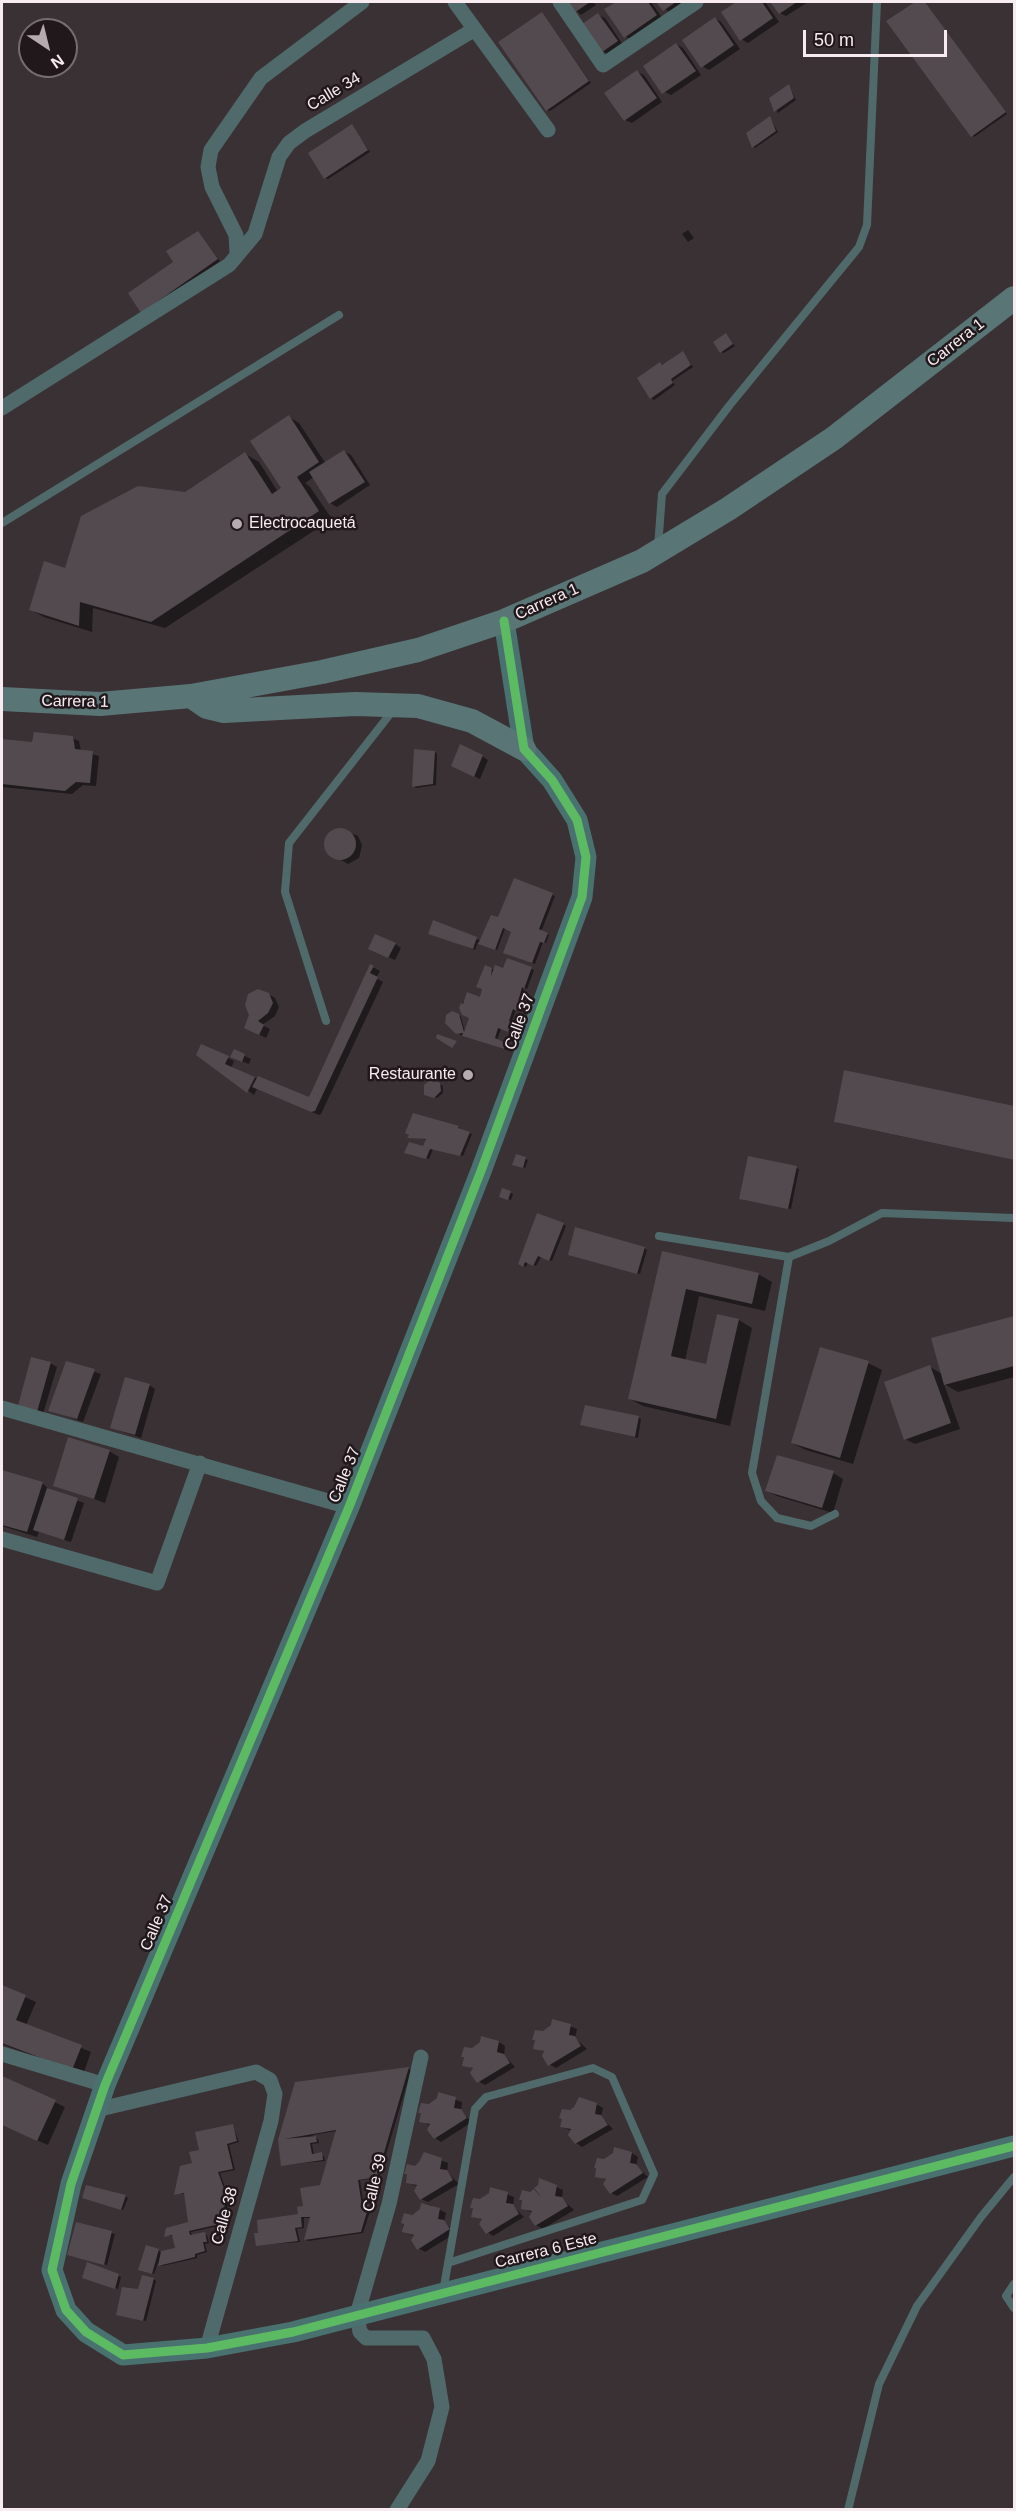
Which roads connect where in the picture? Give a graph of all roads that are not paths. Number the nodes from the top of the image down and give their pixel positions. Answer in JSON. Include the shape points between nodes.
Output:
{"nodes":[{"id":1,"x":362,"y":2,"type":"edge"},
{"id":2,"x":455,"y":2,"type":"edge"},
{"id":3,"x":560,"y":2,"type":"edge"},
{"id":4,"x":696,"y":2,"type":"edge"},
{"id":5,"x":877,"y":2,"type":"edge"},
{"id":6,"x":475,"y":29,"type":"junction"},
{"id":7,"x":548,"y":130,"type":"dead end"},
{"id":8,"x":237,"y":252,"type":"junction"},
{"id":9,"x":1014,"y":298,"type":"edge"},
{"id":10,"x":339,"y":315,"type":"dead end"},
{"id":11,"x":2,"y":408,"type":"edge"},
{"id":12,"x":2,"y":523,"type":"edge"},
{"id":13,"x":657,"y":552,"type":"junction"},
{"id":14,"x":504,"y":621,"type":"junction"},
{"id":15,"x":191,"y":696,"type":"junction"},
{"id":16,"x":2,"y":699,"type":"edge"},
{"id":17,"x":397,"y":705,"type":"junction"},
{"id":18,"x":525,"y":749,"type":"junction"},
{"id":19,"x":326,"y":1021,"type":"dead end"},
{"id":20,"x":1014,"y":1218,"type":"edge"},
{"id":21,"x":659,"y":1236,"type":"dead end"},
{"id":22,"x":789,"y":1257,"type":"junction"},
{"id":23,"x":2,"y":1407,"type":"edge"},
{"id":24,"x":201,"y":1463,"type":"junction"},
{"id":25,"x":349,"y":1507,"type":"junction"},
{"id":26,"x":835,"y":1514,"type":"dead end"},
{"id":27,"x":2,"y":1539,"type":"edge"},
{"id":28,"x":2,"y":2054,"type":"edge"},
{"id":29,"x":421,"y":2057,"type":"dead end"},
{"id":30,"x":105,"y":2085,"type":"junction"},
{"id":31,"x":96,"y":2110,"type":"junction"},
{"id":32,"x":1014,"y":2146,"type":"edge"},
{"id":33,"x":1014,"y":2177,"type":"edge"},
{"id":34,"x":448,"y":2262,"type":"junction"},
{"id":35,"x":1014,"y":2284,"type":"edge"},
{"id":36,"x":442,"y":2294,"type":"junction"},
{"id":37,"x":1014,"y":2308,"type":"edge"},
{"id":38,"x":357,"y":2315,"type":"junction"},
{"id":39,"x":87,"y":2332,"type":"joint"},
{"id":40,"x":207,"y":2348,"type":"junction"},
{"id":41,"x":397,"y":2510,"type":"edge"},
{"id":42,"x":848,"y":2510,"type":"edge"}],
"edges":[{"from":1,"to":8,"type":"street","via":[[261,78],[211,150],[208,167],[212,187],[236,235]]},
{"from":2,"to":6,"type":"street"},
{"from":3,"to":4,"type":"street","via":[[603,65]]},
{"from":5,"to":13,"type":"lane","via":[[867,225],[859,247],[662,495]]},
{"from":6,"to":7,"type":"street"},
{"from":6,"to":8,"type":"street","name":"Calle 34","via":[[289,143],[279,157],[255,234]]},
{"from":8,"to":11,"type":"street","name":"Calle 34","via":[[229,265]]},
{"from":9,"to":13,"type":"main road","name":"Carrera 1","via":[[834,438]]},
{"from":10,"to":12,"type":"lane"},
{"from":13,"to":14,"type":"main road","name":"Carrera 1"},
{"from":14,"to":15,"type":"main road","name":"Carrera 1","via":[[418,650]]},
{"from":14,"to":18,"type":"street"},
{"from":15,"to":16,"type":"main road","name":"Carrera 1","via":[[100,704]]},
{"from":15,"to":17,"type":"main road","via":[[207,707],[224,711]]},
{"from":17,"to":18,"type":"main road","via":[[418,706],[472,721]]},
{"from":17,"to":19,"type":"lane","via":[[289,843],[285,892]]},
{"from":18,"to":25,"type":"street","name":"Calle 37","via":[[552,780],[577,820],[586,857],[582,897],[481,1171]]},
{"from":20,"to":22,"type":"lane","via":[[882,1213]]},
{"from":21,"to":22,"type":"lane"},
{"from":22,"to":26,"type":"lane","via":[[752,1473],[761,1501],[777,1518],[811,1526]]},
{"from":23,"to":24,"type":"street"},
{"from":24,"to":25,"type":"street"},
{"from":24,"to":27,"type":"street","via":[[158,1583]]},
{"from":25,"to":30,"type":"street","name":"Calle 37"},
{"from":28,"to":30,"type":"street"},
{"from":29,"to":38,"type":"street","name":"Calle 39","via":[[389,2204]]},
{"from":30,"to":31,"type":"street","name":"Calle 37"},
{"from":31,"to":39,"type":"street","name":"Calle 37","via":[[71,2184],[52,2270],[66,2310]]},
{"from":31,"to":40,"type":"street","name":"Calle 38","via":[[256,2072],[270,2080],[275,2094],[271,2121]]},
{"from":32,"to":36,"type":"street","name":"Carrera 6 Este"},
{"from":33,"to":42,"type":"lane","via":[[917,2306],[879,2384]]},
{"from":34,"to":34,"type":"lane","via":[[642,2200],[654,2174],[612,2077],[593,2068],[486,2097],[475,2109]]},
{"from":34,"to":36,"type":"lane"},
{"from":35,"to":37,"type":"lane","via":[[1006,2296]]},
{"from":36,"to":38,"type":"street","name":"Carrera 6 Este"},
{"from":38,"to":40,"type":"street","name":"Carrera 6 Este","via":[[294,2332]]},
{"from":38,"to":41,"type":"street","via":[[360,2332],[366,2338],[423,2338],[434,2360],[442,2407],[428,2462]]},
{"from":39,"to":40,"type":"street","name":"Carrera 6 Este","via":[[123,2355]]}]}
